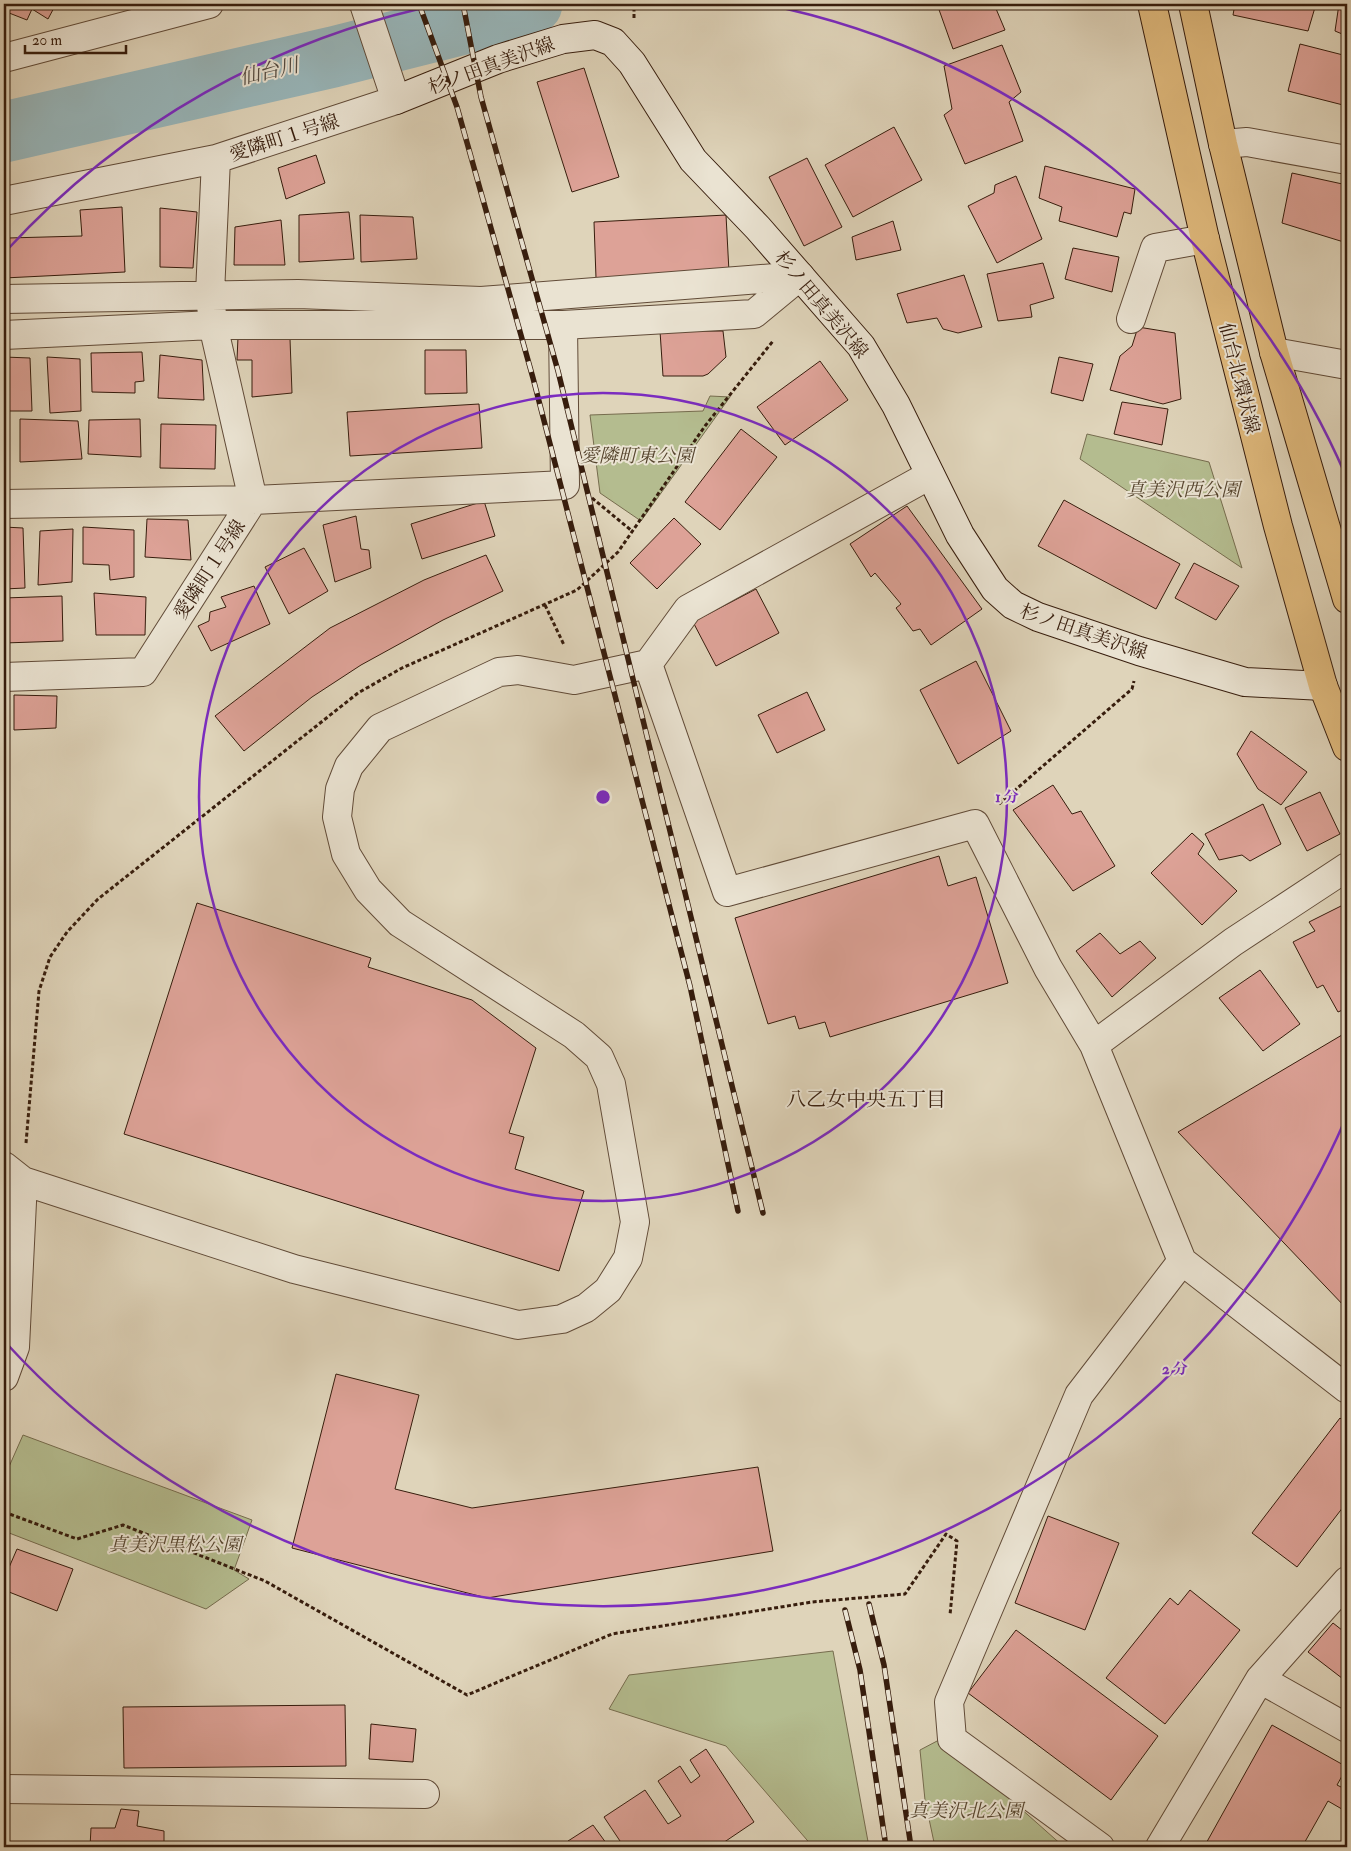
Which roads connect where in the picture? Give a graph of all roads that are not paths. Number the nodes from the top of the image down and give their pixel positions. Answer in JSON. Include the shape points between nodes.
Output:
{"nodes":[{"id":1,"x":209,"y":4,"type":"edge"},
{"id":2,"x":364,"y":4,"type":"edge"},
{"id":3,"x":1152,"y":4,"type":"edge"},
{"id":4,"x":1193,"y":4,"type":"edge"},
{"id":5,"x":176,"y":8,"type":"edge"},
{"id":6,"x":4,"y":58,"type":"edge"},
{"id":7,"x":392,"y":88,"type":"junction"},
{"id":8,"x":1223,"y":144,"type":"junction"},
{"id":9,"x":216,"y":159,"type":"junction"},
{"id":10,"x":1347,"y":160,"type":"edge"},
{"id":11,"x":4,"y":201,"type":"edge"},
{"id":12,"x":1206,"y":239,"type":"junction"},
{"id":13,"x":800,"y":276,"type":"junction"},
{"id":14,"x":210,"y":294,"type":"junction"},
{"id":15,"x":4,"y":300,"type":"edge"},
{"id":16,"x":1132,"y":319,"type":"dead end"},
{"id":17,"x":563,"y":325,"type":"junction"},
{"id":18,"x":213,"y":326,"type":"junction"},
{"id":19,"x":4,"y":336,"type":"edge"},
{"id":20,"x":1274,"y":352,"type":"junction"},
{"id":21,"x":1347,"y":366,"type":"edge"},
{"id":22,"x":930,"y":475,"type":"junction"},
{"id":23,"x":253,"y":500,"type":"junction"},
{"id":24,"x":4,"y":504,"type":"edge"},
{"id":25,"x":1347,"y":600,"type":"edge"},
{"id":26,"x":648,"y":664,"type":"junction"},
{"id":27,"x":4,"y":677,"type":"edge"},
{"id":28,"x":1323,"y":686,"type":"junction"},
{"id":29,"x":1347,"y":746,"type":"edge"},
{"id":30,"x":1347,"y":867,"type":"edge"},
{"id":31,"x":1094,"y":1045,"type":"junction"},
{"id":32,"x":14,"y":1174,"type":"edge"},
{"id":33,"x":1182,"y":1261,"type":"junction"},
{"id":34,"x":4,"y":1377,"type":"edge"},
{"id":35,"x":1347,"y":1389,"type":"edge"},
{"id":36,"x":1347,"y":1581,"type":"edge"},
{"id":37,"x":1260,"y":1679,"type":"junction"},
{"id":38,"x":1347,"y":1728,"type":"edge"},
{"id":39,"x":4,"y":1789,"type":"edge"},
{"id":40,"x":425,"y":1794,"type":"dead end"},
{"id":41,"x":1100,"y":1847,"type":"edge"},
{"id":42,"x":1160,"y":1847,"type":"edge"}],
"edges":[{"from":1,"to":5,"type":"street"},
{"from":2,"to":7,"type":"street"},
{"from":3,"to":12,"type":"main road","name":"仙台北環状線"},
{"from":4,"to":8,"type":"main road","name":"仙台北環状線"},
{"from":5,"to":6,"type":"street"},
{"from":7,"to":9,"type":"street","name":"愛隣町１号線"},
{"from":7,"to":13,"type":"street","name":"杉ノ田真美沢線","via":[[563,38],[595,35],[614,42],[632,63],[693,160]]},
{"from":8,"to":10,"type":"street","via":[[1247,142]]},
{"from":8,"to":20,"type":"main road","name":"仙台北環状線"},
{"from":9,"to":11,"type":"street"},
{"from":9,"to":14,"type":"street","name":"愛隣町１号線"},
{"from":12,"to":16,"type":"street","via":[[1155,248]]},
{"from":12,"to":28,"type":"main road","name":"仙台北環状線","via":[[1275,516]]},
{"from":13,"to":14,"type":"street","via":[[481,301]]},
{"from":13,"to":17,"type":"street","via":[[754,314]]},
{"from":13,"to":22,"type":"street","name":"杉ノ田真美沢線","via":[[861,346],[896,405]]},
{"from":14,"to":15,"type":"street"},
{"from":14,"to":18,"type":"street","name":"愛隣町１号線"},
{"from":17,"to":18,"type":"street"},
{"from":17,"to":23,"type":"street","via":[[565,485]]},
{"from":18,"to":19,"type":"street"},
{"from":18,"to":23,"type":"street","name":"愛隣町１号線"},
{"from":20,"to":21,"type":"street"},
{"from":20,"to":25,"type":"main road","name":"仙台北環状線"},
{"from":22,"to":26,"type":"street","via":[[688,609]]},
{"from":22,"to":28,"type":"street","name":"杉ノ田真美沢線","via":[[960,536],[995,590],[1013,605],[1038,617],[1139,651],[1245,682]]},
{"from":23,"to":24,"type":"street"},
{"from":23,"to":27,"type":"street","name":"愛隣町１号線","via":[[143,672]]},
{"from":26,"to":31,"type":"street","via":[[727,892],[975,824],[1048,968]]},
{"from":26,"to":32,"type":"street","via":[[579,679],[518,670],[499,672],[380,728],[349,766],[340,789],[337,817],[346,854],[368,890],[400,923],[574,1035],[599,1057],[610,1084],[635,1222],[628,1258],[608,1290],[586,1308],[562,1319],[518,1325],[294,1269]]},
{"from":28,"to":29,"type":"main road","name":"仙台北環状線"},
{"from":30,"to":31,"type":"street","via":[[1233,942]]},
{"from":31,"to":33,"type":"street"},
{"from":32,"to":34,"type":"street","via":[[15,1347]]},
{"from":33,"to":35,"type":"street"},
{"from":33,"to":41,"type":"street","via":[[1079,1395],[949,1702],[952,1739]]},
{"from":36,"to":37,"type":"street"},
{"from":37,"to":38,"type":"street"},
{"from":37,"to":42,"type":"street"},
{"from":39,"to":40,"type":"street"}]}
